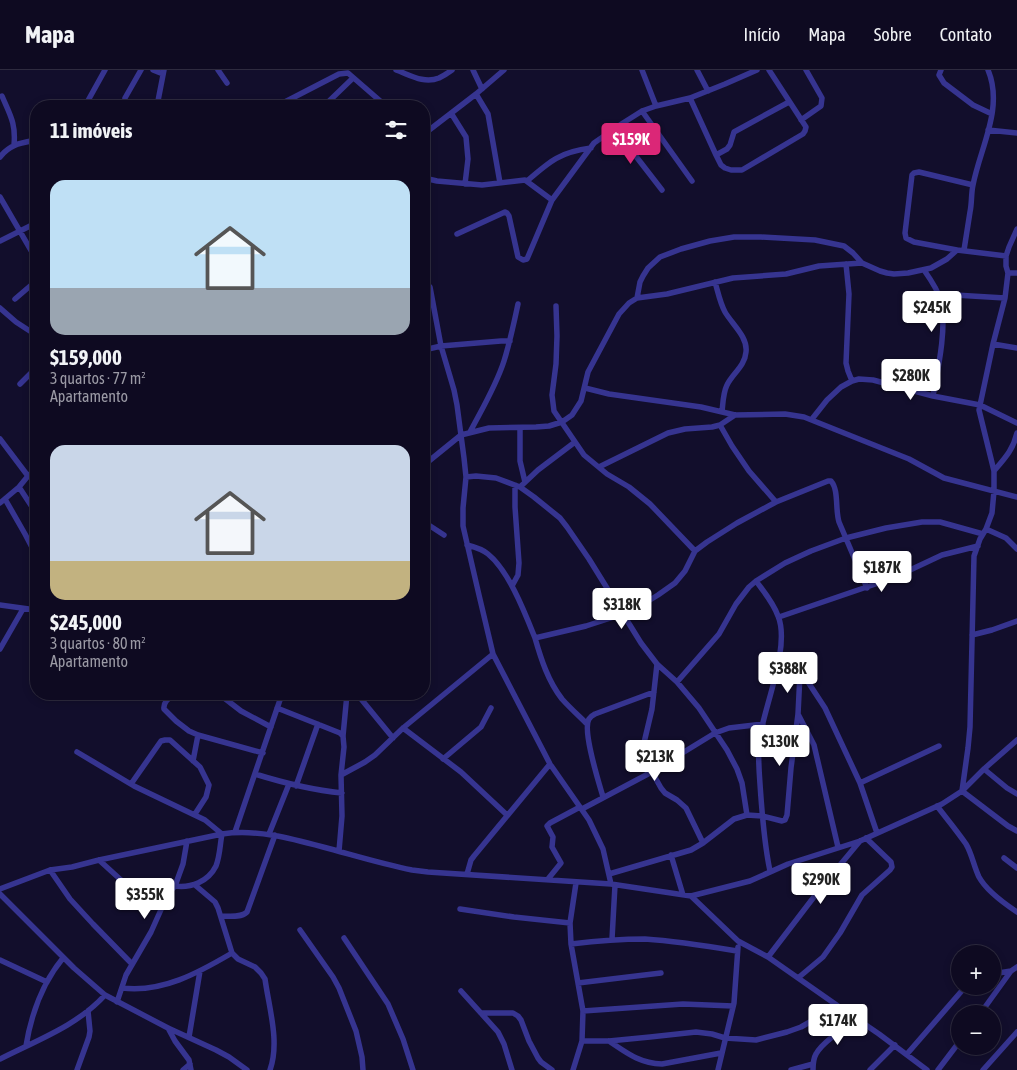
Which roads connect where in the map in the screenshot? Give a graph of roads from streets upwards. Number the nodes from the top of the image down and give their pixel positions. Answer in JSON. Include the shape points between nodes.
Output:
{"nodes":[{"id":1,"x":105,"y":70,"type":"edge"},
{"id":2,"x":141,"y":70,"type":"edge"},
{"id":3,"x":154,"y":70,"type":"edge"},
{"id":4,"x":218,"y":70,"type":"edge"},
{"id":5,"x":396,"y":70,"type":"edge"},
{"id":6,"x":452,"y":70,"type":"edge"},
{"id":7,"x":473,"y":70,"type":"edge"},
{"id":8,"x":504,"y":70,"type":"edge"},
{"id":9,"x":642,"y":70,"type":"edge"},
{"id":10,"x":697,"y":70,"type":"edge"},
{"id":11,"x":757,"y":70,"type":"edge"},
{"id":12,"x":769,"y":70,"type":"edge"},
{"id":13,"x":806,"y":70,"type":"edge"},
{"id":14,"x":940,"y":70,"type":"edge"},
{"id":15,"x":988,"y":70,"type":"edge"},
{"id":16,"x":164,"y":72,"type":"edge"},
{"id":17,"x":743,"y":73,"type":"edge"},
{"id":18,"x":350,"y":74,"type":"edge"},
{"id":19,"x":227,"y":83,"type":"dead end"},
{"id":20,"x":482,"y":89,"type":"junction"},
{"id":21,"x":708,"y":91,"type":"junction"},
{"id":22,"x":476,"y":94,"type":"junction"},
{"id":23,"x":2,"y":96,"type":"dead end"},
{"id":24,"x":125,"y":98,"type":"dead end"},
{"id":25,"x":690,"y":98,"type":"junction"},
{"id":26,"x":88,"y":100,"type":"edge"},
{"id":27,"x":159,"y":100,"type":"edge"},
{"id":28,"x":289,"y":100,"type":"edge"},
{"id":29,"x":329,"y":100,"type":"edge"},
{"id":30,"x":379,"y":100,"type":"edge"},
{"id":31,"x":789,"y":102,"type":"junction"},
{"id":32,"x":656,"y":106,"type":"junction"},
{"id":33,"x":642,"y":111,"type":"junction"},
{"id":34,"x":451,"y":113,"type":"junction"},
{"id":35,"x":992,"y":114,"type":"junction"},
{"id":36,"x":802,"y":120,"type":"junction"},
{"id":37,"x":614,"y":128,"type":"junction"},
{"id":38,"x":430,"y":129,"type":"edge"},
{"id":39,"x":988,"y":130,"type":"junction"},
{"id":40,"x":1017,"y":133,"type":"edge"},
{"id":41,"x":30,"y":141,"type":"edge"},
{"id":42,"x":14,"y":145,"type":"junction"},
{"id":43,"x":591,"y":148,"type":"junction"},
{"id":44,"x":716,"y":155,"type":"junction"},
{"id":45,"x":0,"y":157,"type":"edge"},
{"id":46,"x":430,"y":179,"type":"edge"},
{"id":47,"x":528,"y":181,"type":"junction"},
{"id":48,"x":692,"y":181,"type":"dead end"},
{"id":49,"x":500,"y":183,"type":"junction"},
{"id":50,"x":465,"y":184,"type":"junction"},
{"id":51,"x":973,"y":185,"type":"junction"},
{"id":52,"x":662,"y":190,"type":"dead end"},
{"id":53,"x":0,"y":197,"type":"edge"},
{"id":54,"x":552,"y":200,"type":"junction"},
{"id":55,"x":30,"y":226,"type":"edge"},
{"id":56,"x":1017,"y":229,"type":"edge"},
{"id":57,"x":20,"y":232,"type":"junction"},
{"id":58,"x":457,"y":234,"type":"dead end"},
{"id":59,"x":0,"y":242,"type":"edge"},
{"id":60,"x":30,"y":249,"type":"edge"},
{"id":61,"x":957,"y":250,"type":"junction"},
{"id":62,"x":964,"y":250,"type":"junction"},
{"id":63,"x":1006,"y":256,"type":"junction"},
{"id":64,"x":862,"y":263,"type":"junction"},
{"id":65,"x":846,"y":264,"type":"junction"},
{"id":66,"x":924,"y":270,"type":"junction"},
{"id":67,"x":1008,"y":273,"type":"junction"},
{"id":68,"x":1017,"y":273,"type":"edge"},
{"id":69,"x":715,"y":282,"type":"junction"},
{"id":70,"x":30,"y":286,"type":"edge"},
{"id":71,"x":430,"y":287,"type":"dead end"},
{"id":72,"x":938,"y":294,"type":"junction"},
{"id":73,"x":637,"y":298,"type":"junction"},
{"id":74,"x":1005,"y":298,"type":"junction"},
{"id":75,"x":15,"y":299,"type":"dead end"},
{"id":76,"x":518,"y":304,"type":"dead end"},
{"id":77,"x":556,"y":306,"type":"dead end"},
{"id":78,"x":0,"y":308,"type":"edge"},
{"id":79,"x":30,"y":331,"type":"edge"},
{"id":80,"x":510,"y":341,"type":"junction"},
{"id":81,"x":993,"y":344,"type":"junction"},
{"id":82,"x":441,"y":346,"type":"junction"},
{"id":83,"x":1017,"y":348,"type":"edge"},
{"id":84,"x":430,"y":349,"type":"edge"},
{"id":85,"x":30,"y":374,"type":"edge"},
{"id":86,"x":852,"y":381,"type":"junction"},
{"id":87,"x":20,"y":384,"type":"dead end"},
{"id":88,"x":585,"y":388,"type":"junction"},
{"id":89,"x":933,"y":396,"type":"junction"},
{"id":90,"x":980,"y":405,"type":"junction"},
{"id":91,"x":722,"y":412,"type":"junction"},
{"id":92,"x":735,"y":415,"type":"junction"},
{"id":93,"x":812,"y":419,"type":"junction"},
{"id":94,"x":562,"y":422,"type":"junction"},
{"id":95,"x":1017,"y":423,"type":"edge"},
{"id":96,"x":720,"y":425,"type":"junction"},
{"id":97,"x":520,"y":428,"type":"junction"},
{"id":98,"x":470,"y":432,"type":"junction"},
{"id":99,"x":1017,"y":433,"type":"edge"},
{"id":100,"x":461,"y":435,"type":"junction"},
{"id":101,"x":0,"y":439,"type":"edge"},
{"id":102,"x":575,"y":442,"type":"junction"},
{"id":103,"x":430,"y":460,"type":"edge"},
{"id":104,"x":598,"y":467,"type":"junction"},
{"id":105,"x":994,"y":471,"type":"junction"},
{"id":106,"x":28,"y":476,"type":"joint"},
{"id":107,"x":466,"y":477,"type":"junction"},
{"id":108,"x":525,"y":482,"type":"junction"},
{"id":109,"x":517,"y":486,"type":"junction"},
{"id":110,"x":19,"y":487,"type":"junction"},
{"id":111,"x":994,"y":491,"type":"junction"},
{"id":112,"x":1017,"y":496,"type":"edge"},
{"id":113,"x":2,"y":501,"type":"edge"},
{"id":114,"x":776,"y":502,"type":"junction"},
{"id":115,"x":30,"y":504,"type":"edge"},
{"id":116,"x":430,"y":526,"type":"edge"},
{"id":117,"x":985,"y":532,"type":"junction"},
{"id":118,"x":444,"y":535,"type":"dead end"},
{"id":119,"x":846,"y":538,"type":"junction"},
{"id":120,"x":30,"y":544,"type":"edge"},
{"id":121,"x":467,"y":545,"type":"junction"},
{"id":122,"x":978,"y":546,"type":"junction"},
{"id":123,"x":1017,"y":549,"type":"edge"},
{"id":124,"x":695,"y":551,"type":"junction"},
{"id":125,"x":756,"y":580,"type":"junction"},
{"id":126,"x":512,"y":586,"type":"junction"},
{"id":127,"x":867,"y":588,"type":"junction"},
{"id":128,"x":0,"y":605,"type":"edge"},
{"id":129,"x":30,"y":608,"type":"edge"},
{"id":130,"x":23,"y":609,"type":"junction"},
{"id":131,"x":624,"y":614,"type":"junction"},
{"id":132,"x":779,"y":617,"type":"junction"},
{"id":133,"x":1017,"y":621,"type":"edge"},
{"id":134,"x":972,"y":635,"type":"junction"},
{"id":135,"x":535,"y":638,"type":"junction"},
{"id":136,"x":0,"y":649,"type":"edge"},
{"id":137,"x":493,"y":654,"type":"junction"},
{"id":138,"x":780,"y":654,"type":"junction"},
{"id":139,"x":657,"y":664,"type":"junction"},
{"id":140,"x":800,"y":674,"type":"junction"},
{"id":141,"x":677,"y":682,"type":"junction"},
{"id":142,"x":654,"y":692,"type":"junction"},
{"id":143,"x":166,"y":700,"type":"edge"},
{"id":144,"x":227,"y":700,"type":"edge"},
{"id":145,"x":280,"y":700,"type":"edge"},
{"id":146,"x":346,"y":700,"type":"edge"},
{"id":147,"x":361,"y":700,"type":"edge"},
{"id":148,"x":277,"y":708,"type":"junction"},
{"id":149,"x":492,"y":708,"type":"dead end"},
{"id":150,"x":798,"y":714,"type":"junction"},
{"id":151,"x":318,"y":724,"type":"junction"},
{"id":152,"x":587,"y":724,"type":"junction"},
{"id":153,"x":763,"y":724,"type":"junction"},
{"id":154,"x":270,"y":727,"type":"junction"},
{"id":155,"x":403,"y":728,"type":"junction"},
{"id":156,"x":715,"y":733,"type":"junction"},
{"id":157,"x":198,"y":735,"type":"junction"},
{"id":158,"x":343,"y":736,"type":"junction"},
{"id":159,"x":393,"y":738,"type":"junction"},
{"id":160,"x":1017,"y":740,"type":"edge"},
{"id":161,"x":940,"y":746,"type":"dead end"},
{"id":162,"x":77,"y":752,"type":"dead end"},
{"id":163,"x":263,"y":752,"type":"junction"},
{"id":164,"x":443,"y":759,"type":"junction"},
{"id":165,"x":193,"y":761,"type":"junction"},
{"id":166,"x":550,"y":764,"type":"junction"},
{"id":167,"x":984,"y":769,"type":"junction"},
{"id":168,"x":650,"y":773,"type":"junction"},
{"id":169,"x":255,"y":774,"type":"junction"},
{"id":170,"x":341,"y":775,"type":"junction"},
{"id":171,"x":860,"y":783,"type":"junction"},
{"id":172,"x":131,"y":784,"type":"junction"},
{"id":173,"x":289,"y":784,"type":"junction"},
{"id":174,"x":296,"y":786,"type":"junction"},
{"id":175,"x":962,"y":791,"type":"junction"},
{"id":176,"x":342,"y":793,"type":"junction"},
{"id":177,"x":1017,"y":794,"type":"edge"},
{"id":178,"x":603,"y":797,"type":"junction"},
{"id":179,"x":937,"y":806,"type":"junction"},
{"id":180,"x":581,"y":808,"type":"junction"},
{"id":181,"x":195,"y":814,"type":"junction"},
{"id":182,"x":508,"y":814,"type":"junction"},
{"id":183,"x":747,"y":815,"type":"junction"},
{"id":184,"x":762,"y":816,"type":"junction"},
{"id":185,"x":1017,"y":831,"type":"edge"},
{"id":186,"x":236,"y":832,"type":"junction"},
{"id":187,"x":877,"y":833,"type":"junction"},
{"id":188,"x":222,"y":834,"type":"junction"},
{"id":189,"x":272,"y":835,"type":"junction"},
{"id":190,"x":863,"y":839,"type":"junction"},
{"id":191,"x":187,"y":841,"type":"junction"},
{"id":192,"x":703,"y":843,"type":"junction"},
{"id":193,"x":838,"y":847,"type":"junction"},
{"id":194,"x":339,"y":851,"type":"junction"},
{"id":195,"x":671,"y":855,"type":"junction"},
{"id":196,"x":1004,"y":858,"type":"dead end"},
{"id":197,"x":98,"y":860,"type":"junction"},
{"id":198,"x":1017,"y":868,"type":"edge"},
{"id":199,"x":50,"y":870,"type":"junction"},
{"id":200,"x":770,"y":871,"type":"junction"},
{"id":201,"x":467,"y":874,"type":"junction"},
{"id":202,"x":609,"y":874,"type":"junction"},
{"id":203,"x":548,"y":879,"type":"junction"},
{"id":204,"x":576,"y":882,"type":"junction"},
{"id":205,"x":613,"y":884,"type":"junction"},
{"id":206,"x":195,"y":885,"type":"junction"},
{"id":207,"x":175,"y":886,"type":"junction"},
{"id":208,"x":0,"y":890,"type":"edge"},
{"id":209,"x":0,"y":894,"type":"edge"},
{"id":210,"x":168,"y":894,"type":"junction"},
{"id":211,"x":683,"y":895,"type":"junction"},
{"id":212,"x":691,"y":896,"type":"junction"},
{"id":213,"x":460,"y":908,"type":"dead end"},
{"id":214,"x":1017,"y":912,"type":"edge"},
{"id":215,"x":221,"y":916,"type":"junction"},
{"id":216,"x":570,"y":923,"type":"junction"},
{"id":217,"x":300,"y":930,"type":"dead end"},
{"id":218,"x":344,"y":938,"type":"dead end"},
{"id":219,"x":612,"y":939,"type":"junction"},
{"id":220,"x":738,"y":940,"type":"junction"},
{"id":221,"x":571,"y":944,"type":"junction"},
{"id":222,"x":737,"y":951,"type":"junction"},
{"id":223,"x":232,"y":953,"type":"junction"},
{"id":224,"x":768,"y":957,"type":"junction"},
{"id":225,"x":63,"y":958,"type":"junction"},
{"id":226,"x":0,"y":960,"type":"edge"},
{"id":227,"x":132,"y":964,"type":"junction"},
{"id":228,"x":1014,"y":969,"type":"edge"},
{"id":229,"x":200,"y":971,"type":"junction"},
{"id":230,"x":1001,"y":972,"type":"edge"},
{"id":231,"x":661,"y":973,"type":"dead end"},
{"id":232,"x":798,"y":978,"type":"junction"},
{"id":233,"x":47,"y":982,"type":"junction"},
{"id":234,"x":578,"y":983,"type":"junction"},
{"id":235,"x":122,"y":988,"type":"junction"},
{"id":236,"x":461,"y":991,"type":"dead end"},
{"id":237,"x":105,"y":995,"type":"junction"},
{"id":238,"x":958,"y":995,"type":"edge"},
{"id":239,"x":117,"y":1002,"type":"junction"},
{"id":240,"x":987,"y":1005,"type":"edge"},
{"id":241,"x":733,"y":1006,"type":"junction"},
{"id":242,"x":838,"y":1006,"type":"junction"},
{"id":243,"x":88,"y":1011,"type":"junction"},
{"id":244,"x":583,"y":1011,"type":"junction"},
{"id":245,"x":481,"y":1013,"type":"junction"},
{"id":246,"x":858,"y":1020,"type":"junction"},
{"id":247,"x":168,"y":1028,"type":"junction"},
{"id":248,"x":1016,"y":1036,"type":"edge"},
{"id":249,"x":189,"y":1037,"type":"junction"},
{"id":250,"x":725,"y":1038,"type":"junction"},
{"id":251,"x":582,"y":1041,"type":"junction"},
{"id":252,"x":609,"y":1041,"type":"junction"},
{"id":253,"x":26,"y":1046,"type":"junction"},
{"id":254,"x":895,"y":1046,"type":"junction"},
{"id":255,"x":721,"y":1053,"type":"junction"},
{"id":256,"x":951,"y":1053,"type":"edge"},
{"id":257,"x":906,"y":1054,"type":"junction"},
{"id":258,"x":0,"y":1059,"type":"edge"},
{"id":259,"x":191,"y":1067,"type":"edge"},
{"id":260,"x":813,"y":1067,"type":"edge"},
{"id":261,"x":77,"y":1070,"type":"edge"},
{"id":262,"x":183,"y":1070,"type":"edge"},
{"id":263,"x":247,"y":1070,"type":"edge"},
{"id":264,"x":270,"y":1070,"type":"edge"},
{"id":265,"x":362,"y":1070,"type":"edge"},
{"id":266,"x":414,"y":1070,"type":"edge"},
{"id":267,"x":512,"y":1070,"type":"edge"},
{"id":268,"x":552,"y":1070,"type":"edge"},
{"id":269,"x":573,"y":1070,"type":"edge"},
{"id":270,"x":718,"y":1070,"type":"edge"},
{"id":271,"x":792,"y":1070,"type":"edge"},
{"id":272,"x":870,"y":1070,"type":"edge"},
{"id":273,"x":927,"y":1070,"type":"edge"},
{"id":274,"x":938,"y":1070,"type":"edge"},
{"id":275,"x":983,"y":1070,"type":"edge"}],
"edges":[{"from":1,"to":26,"type":"street"},
{"from":2,"to":24,"type":"street"},
{"from":3,"to":16,"type":"street"},
{"from":4,"to":19,"type":"street"},
{"from":5,"to":6,"type":"street","via":[[430,80]]},
{"from":7,"to":20,"type":"street"},
{"from":8,"to":20,"type":"street"},
{"from":9,"to":32,"type":"street"},
{"from":10,"to":21,"type":"street"},
{"from":11,"to":17,"type":"street"},
{"from":12,"to":31,"type":"street"},
{"from":13,"to":36,"type":"street","via":[[822,102]]},
{"from":14,"to":35,"type":"street","via":[[944,83],[973,105]]},
{"from":15,"to":35,"type":"street","via":[[994,94]]},
{"from":16,"to":27,"type":"street"},
{"from":17,"to":21,"type":"street"},
{"from":18,"to":28,"type":"street","via":[[339,74]]},
{"from":18,"to":29,"type":"street"},
{"from":18,"to":30,"type":"street"},
{"from":20,"to":22,"type":"street"},
{"from":21,"to":25,"type":"street"},
{"from":22,"to":34,"type":"street"},
{"from":22,"to":49,"type":"street","via":[[488,114]]},
{"from":23,"to":42,"type":"street","via":[[14,124]]},
{"from":25,"to":32,"type":"street"},
{"from":25,"to":44,"type":"street"},
{"from":31,"to":36,"type":"street"},
{"from":31,"to":44,"type":"street","via":[[734,132],[727,149]]},
{"from":32,"to":33,"type":"street"},
{"from":33,"to":37,"type":"street"},
{"from":33,"to":48,"type":"street"},
{"from":34,"to":38,"type":"street"},
{"from":34,"to":50,"type":"street","via":[[466,137]]},
{"from":35,"to":39,"type":"street"},
{"from":36,"to":44,"type":"street","via":[[806,127],[803,134],[742,170],[725,168]]},
{"from":37,"to":43,"type":"street"},
{"from":37,"to":52,"type":"street"},
{"from":39,"to":40,"type":"street"},
{"from":39,"to":51,"type":"street"},
{"from":41,"to":42,"type":"street"},
{"from":42,"to":45,"type":"street"},
{"from":43,"to":47,"type":"street","via":[[550,161]]},
{"from":43,"to":54,"type":"street"},
{"from":46,"to":50,"type":"street"},
{"from":47,"to":49,"type":"street"},
{"from":47,"to":54,"type":"street"},
{"from":49,"to":50,"type":"street"},
{"from":51,"to":61,"type":"street","via":[[919,172],[912,175],[906,238]]},
{"from":51,"to":62,"type":"street"},
{"from":53,"to":57,"type":"street"},
{"from":54,"to":58,"type":"street","via":[[527,259],[518,257],[509,216],[505,212]]},
{"from":55,"to":57,"type":"street"},
{"from":56,"to":63,"type":"street"},
{"from":57,"to":59,"type":"street"},
{"from":57,"to":60,"type":"street"},
{"from":61,"to":62,"type":"street"},
{"from":61,"to":66,"type":"street","via":[[947,259]]},
{"from":62,"to":63,"type":"street"},
{"from":63,"to":67,"type":"street"},
{"from":64,"to":65,"type":"street"},
{"from":64,"to":66,"type":"street","via":[[894,274]]},
{"from":64,"to":73,"type":"street","via":[[844,246],[815,240],[726,238],[660,257],[643,276]]},
{"from":65,"to":69,"type":"street"},
{"from":65,"to":86,"type":"street","via":[[849,294],[846,363]]},
{"from":66,"to":72,"type":"street"},
{"from":67,"to":68,"type":"street"},
{"from":67,"to":74,"type":"street"},
{"from":69,"to":73,"type":"street"},
{"from":69,"to":91,"type":"street","via":[[721,305],[746,346],[744,361],[726,387]]},
{"from":70,"to":75,"type":"street"},
{"from":71,"to":82,"type":"street"},
{"from":72,"to":74,"type":"street"},
{"from":72,"to":89,"type":"street","via":[[942,334]]},
{"from":73,"to":88,"type":"street","via":[[619,314],[588,372]]},
{"from":74,"to":81,"type":"street"},
{"from":76,"to":80,"type":"street"},
{"from":77,"to":94,"type":"street","via":[[552,395],[554,411]]},
{"from":78,"to":79,"type":"street"},
{"from":80,"to":82,"type":"street"},
{"from":80,"to":98,"type":"street","via":[[495,383]]},
{"from":81,"to":83,"type":"street"},
{"from":81,"to":90,"type":"street"},
{"from":82,"to":84,"type":"street"},
{"from":82,"to":100,"type":"street","via":[[454,390]]},
{"from":85,"to":87,"type":"street"},
{"from":86,"to":89,"type":"street","via":[[866,379]]},
{"from":86,"to":93,"type":"street","via":[[827,400]]},
{"from":88,"to":91,"type":"street"},
{"from":88,"to":94,"type":"street","via":[[579,406]]},
{"from":89,"to":90,"type":"street"},
{"from":90,"to":95,"type":"street"},
{"from":90,"to":105,"type":"street","via":[[979,413]]},
{"from":91,"to":92,"type":"street"},
{"from":92,"to":93,"type":"street","via":[[785,414]]},
{"from":92,"to":96,"type":"street"},
{"from":93,"to":111,"type":"street","via":[[909,459],[944,478]]},
{"from":94,"to":97,"type":"street"},
{"from":94,"to":102,"type":"street"},
{"from":96,"to":104,"type":"street","via":[[668,433]]},
{"from":96,"to":114,"type":"street","via":[[749,471]]},
{"from":97,"to":98,"type":"street"},
{"from":97,"to":108,"type":"street","via":[[520,461]]},
{"from":98,"to":100,"type":"street"},
{"from":99,"to":105,"type":"street","via":[[1011,450]]},
{"from":100,"to":103,"type":"street"},
{"from":100,"to":107,"type":"street"},
{"from":101,"to":106,"type":"street"},
{"from":102,"to":104,"type":"street"},
{"from":102,"to":108,"type":"street"},
{"from":104,"to":124,"type":"street","via":[[650,504]]},
{"from":105,"to":111,"type":"street"},
{"from":106,"to":110,"type":"street"},
{"from":107,"to":109,"type":"street","via":[[489,476]]},
{"from":107,"to":121,"type":"street","via":[[463,516]]},
{"from":108,"to":109,"type":"street"},
{"from":109,"to":126,"type":"street","via":[[515,507],[519,563],[518,575]]},
{"from":109,"to":131,"type":"street","via":[[560,518]]},
{"from":110,"to":113,"type":"street"},
{"from":110,"to":115,"type":"street"},
{"from":111,"to":112,"type":"street"},
{"from":111,"to":117,"type":"street","via":[[992,513]]},
{"from":113,"to":120,"type":"street"},
{"from":114,"to":119,"type":"street","via":[[832,481],[837,516]]},
{"from":114,"to":124,"type":"street","via":[[738,522]]},
{"from":116,"to":118,"type":"street"},
{"from":117,"to":119,"type":"street","via":[[940,522],[922,522]]},
{"from":117,"to":122,"type":"street"},
{"from":117,"to":123,"type":"street","via":[[1006,538]]},
{"from":119,"to":125,"type":"street","via":[[785,562]]},
{"from":119,"to":127,"type":"street"},
{"from":121,"to":126,"type":"street","via":[[488,553]]},
{"from":121,"to":137,"type":"street"},
{"from":122,"to":127,"type":"street","via":[[942,556]]},
{"from":122,"to":134,"type":"street","via":[[974,556]]},
{"from":124,"to":131,"type":"street","via":[[675,583]]},
{"from":125,"to":132,"type":"street"},
{"from":125,"to":141,"type":"street","via":[[736,604],[718,634]]},
{"from":126,"to":135,"type":"street"},
{"from":127,"to":132,"type":"street"},
{"from":128,"to":130,"type":"street"},
{"from":129,"to":130,"type":"street"},
{"from":130,"to":136,"type":"street"},
{"from":131,"to":135,"type":"street"},
{"from":131,"to":139,"type":"street"},
{"from":132,"to":138,"type":"street"},
{"from":133,"to":134,"type":"street"},
{"from":134,"to":175,"type":"street","via":[[970,727]]},
{"from":135,"to":152,"type":"street","via":[[543,664],[558,692]]},
{"from":137,"to":155,"type":"street"},
{"from":137,"to":166,"type":"street"},
{"from":138,"to":140,"type":"street"},
{"from":138,"to":153,"type":"street"},
{"from":139,"to":141,"type":"street"},
{"from":139,"to":142,"type":"street"},
{"from":140,"to":150,"type":"street"},
{"from":140,"to":171,"type":"street","via":[[825,708]]},
{"from":141,"to":156,"type":"street"},
{"from":142,"to":152,"type":"street","via":[[595,714]]},
{"from":142,"to":168,"type":"street","via":[[642,747]]},
{"from":143,"to":157,"type":"street","via":[[164,709]]},
{"from":144,"to":154,"type":"street"},
{"from":145,"to":148,"type":"street"},
{"from":146,"to":158,"type":"street"},
{"from":147,"to":159,"type":"street"},
{"from":148,"to":151,"type":"street"},
{"from":148,"to":154,"type":"street"},
{"from":149,"to":164,"type":"street","via":[[481,727]]},
{"from":150,"to":184,"type":"street","via":[[786,820]]},
{"from":150,"to":193,"type":"street","via":[[814,745]]},
{"from":151,"to":158,"type":"street"},
{"from":151,"to":174,"type":"street"},
{"from":152,"to":178,"type":"street"},
{"from":153,"to":156,"type":"street"},
{"from":153,"to":184,"type":"street","via":[[759,749]]},
{"from":154,"to":163,"type":"street"},
{"from":155,"to":159,"type":"street"},
{"from":155,"to":164,"type":"street"},
{"from":156,"to":168,"type":"street"},
{"from":156,"to":183,"type":"street","via":[[737,769]]},
{"from":157,"to":163,"type":"street"},
{"from":157,"to":165,"type":"street"},
{"from":158,"to":170,"type":"street"},
{"from":159,"to":170,"type":"street","via":[[375,755]]},
{"from":160,"to":167,"type":"street"},
{"from":161,"to":171,"type":"street"},
{"from":162,"to":172,"type":"street"},
{"from":163,"to":169,"type":"street"},
{"from":164,"to":182,"type":"street"},
{"from":165,"to":172,"type":"street","via":[[170,740],[161,741]]},
{"from":165,"to":181,"type":"street","via":[[209,785],[206,797]]},
{"from":166,"to":180,"type":"street"},
{"from":166,"to":182,"type":"street"},
{"from":167,"to":175,"type":"street"},
{"from":167,"to":177,"type":"street"},
{"from":168,"to":178,"type":"street"},
{"from":168,"to":192,"type":"street","via":[[665,793],[686,808]]},
{"from":169,"to":173,"type":"street"},
{"from":169,"to":186,"type":"street"},
{"from":170,"to":176,"type":"street"},
{"from":171,"to":187,"type":"street"},
{"from":172,"to":181,"type":"street"},
{"from":173,"to":174,"type":"street"},
{"from":173,"to":189,"type":"street"},
{"from":174,"to":176,"type":"street"},
{"from":175,"to":179,"type":"street"},
{"from":175,"to":185,"type":"street"},
{"from":176,"to":194,"type":"street"},
{"from":178,"to":180,"type":"street"},
{"from":179,"to":187,"type":"street"},
{"from":179,"to":214,"type":"street","via":[[966,844],[983,883]]},
{"from":180,"to":202,"type":"street","via":[[600,843]]},
{"from":180,"to":203,"type":"street","via":[[547,826],[553,837],[552,847],[561,863]]},
{"from":181,"to":188,"type":"street"},
{"from":182,"to":201,"type":"street","via":[[471,860]]},
{"from":183,"to":184,"type":"street"},
{"from":183,"to":192,"type":"street","via":[[734,819]]},
{"from":184,"to":200,"type":"street"},
{"from":186,"to":188,"type":"street"},
{"from":186,"to":189,"type":"street"},
{"from":187,"to":190,"type":"street"},
{"from":188,"to":191,"type":"street"},
{"from":188,"to":206,"type":"street","via":[[213,870]]},
{"from":189,"to":194,"type":"street"},
{"from":189,"to":215,"type":"street","via":[[247,912]]},
{"from":190,"to":193,"type":"street"},
{"from":190,"to":224,"type":"street"},
{"from":190,"to":232,"type":"street","via":[[891,862],[892,867],[862,896],[823,957]]},
{"from":191,"to":197,"type":"street"},
{"from":191,"to":207,"type":"street"},
{"from":192,"to":195,"type":"street"},
{"from":193,"to":200,"type":"street"},
{"from":194,"to":201,"type":"street","via":[[412,870]]},
{"from":195,"to":202,"type":"street"},
{"from":195,"to":211,"type":"street"},
{"from":196,"to":198,"type":"street"},
{"from":197,"to":199,"type":"street"},
{"from":197,"to":210,"type":"street","via":[[133,886]]},
{"from":199,"to":208,"type":"street"},
{"from":199,"to":227,"type":"street","via":[[70,899]]},
{"from":200,"to":212,"type":"street","via":[[750,880]]},
{"from":201,"to":203,"type":"street"},
{"from":202,"to":205,"type":"street"},
{"from":203,"to":204,"type":"street"},
{"from":204,"to":205,"type":"street"},
{"from":204,"to":216,"type":"street"},
{"from":205,"to":211,"type":"street"},
{"from":205,"to":219,"type":"street"},
{"from":206,"to":207,"type":"street"},
{"from":206,"to":215,"type":"street","via":[[215,902]]},
{"from":207,"to":210,"type":"street"},
{"from":209,"to":225,"type":"street"},
{"from":210,"to":227,"type":"street"},
{"from":211,"to":212,"type":"street"},
{"from":212,"to":220,"type":"street"},
{"from":213,"to":216,"type":"street"},
{"from":215,"to":223,"type":"street"},
{"from":216,"to":221,"type":"street"},
{"from":217,"to":265,"type":"street","via":[[339,988],[358,1036]]},
{"from":218,"to":266,"type":"street","via":[[388,1004]]},
{"from":219,"to":221,"type":"street"},
{"from":219,"to":222,"type":"street","via":[[652,940]]},
{"from":220,"to":222,"type":"street"},
{"from":220,"to":224,"type":"street"},
{"from":221,"to":234,"type":"street"},
{"from":222,"to":241,"type":"street"},
{"from":223,"to":229,"type":"street"},
{"from":223,"to":264,"type":"street","via":[[255,967],[265,979],[274,1044]]},
{"from":224,"to":232,"type":"street"},
{"from":225,"to":233,"type":"street"},
{"from":225,"to":237,"type":"street"},
{"from":226,"to":233,"type":"street"},
{"from":227,"to":235,"type":"street"},
{"from":228,"to":230,"type":"street"},
{"from":228,"to":240,"type":"street"},
{"from":229,"to":235,"type":"street","via":[[163,985]]},
{"from":229,"to":249,"type":"street"},
{"from":231,"to":234,"type":"street"},
{"from":232,"to":242,"type":"street"},
{"from":233,"to":253,"type":"street","via":[[33,1015]]},
{"from":234,"to":244,"type":"street"},
{"from":235,"to":239,"type":"street"},
{"from":236,"to":245,"type":"street"},
{"from":237,"to":239,"type":"street"},
{"from":237,"to":243,"type":"street"},
{"from":238,"to":257,"type":"street"},
{"from":239,"to":247,"type":"street"},
{"from":241,"to":244,"type":"street","via":[[683,1004]]},
{"from":241,"to":250,"type":"street"},
{"from":242,"to":246,"type":"street"},
{"from":242,"to":250,"type":"street","via":[[801,1027],[779,1034],[756,1040]]},
{"from":243,"to":253,"type":"street","via":[[58,1031]]},
{"from":243,"to":261,"type":"street","via":[[89,1037]]},
{"from":244,"to":251,"type":"street"},
{"from":245,"to":267,"type":"street","via":[[502,1038]]},
{"from":245,"to":268,"type":"street","via":[[513,1013],[518,1016],[538,1058]]},
{"from":246,"to":254,"type":"street"},
{"from":246,"to":260,"type":"street","via":[[821,1047],[815,1055]]},
{"from":247,"to":249,"type":"street"},
{"from":247,"to":259,"type":"street"},
{"from":248,"to":275,"type":"street"},
{"from":249,"to":263,"type":"street"},
{"from":250,"to":252,"type":"street","via":[[696,1032]]},
{"from":250,"to":255,"type":"street"},
{"from":251,"to":252,"type":"street"},
{"from":251,"to":269,"type":"street"},
{"from":252,"to":255,"type":"street","via":[[634,1058],[655,1064]]},
{"from":253,"to":258,"type":"street"},
{"from":254,"to":257,"type":"street"},
{"from":254,"to":272,"type":"street"},
{"from":255,"to":270,"type":"street"},
{"from":256,"to":274,"type":"street"},
{"from":257,"to":273,"type":"street"},
{"from":259,"to":262,"type":"street"},
{"from":260,"to":271,"type":"street"}]}
